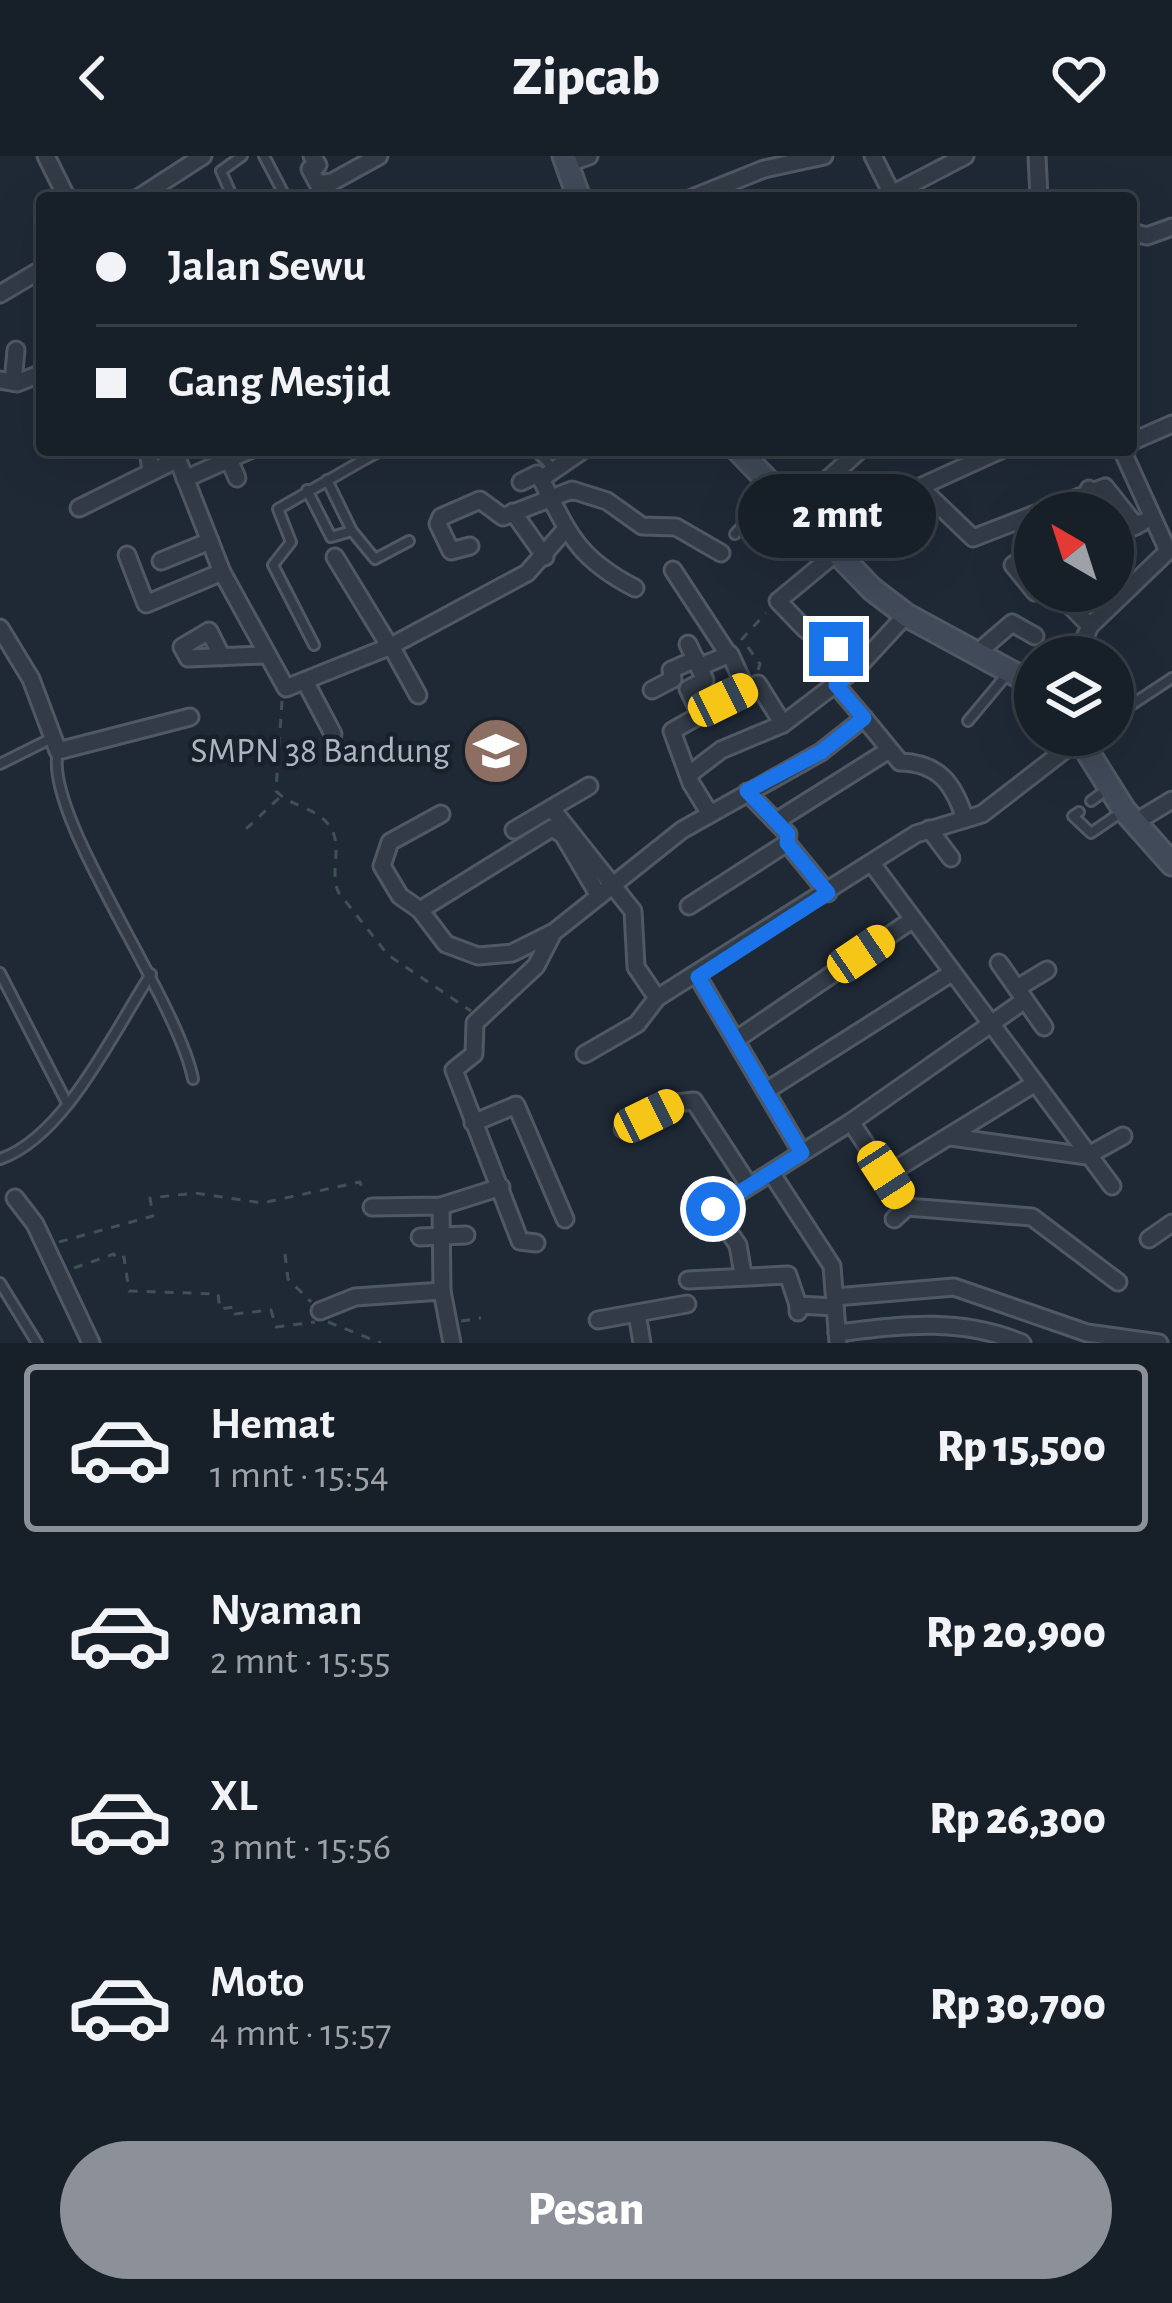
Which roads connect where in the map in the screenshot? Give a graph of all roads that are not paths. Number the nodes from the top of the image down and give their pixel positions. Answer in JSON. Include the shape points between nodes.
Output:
{"nodes":[{"id":1,"x":46,"y":156,"type":"edge"},
{"id":2,"x":202,"y":156,"type":"edge"},
{"id":3,"x":242,"y":156,"type":"edge"},
{"id":4,"x":264,"y":156,"type":"edge"},
{"id":5,"x":312,"y":156,"type":"edge"},
{"id":6,"x":379,"y":156,"type":"edge"},
{"id":7,"x":824,"y":156,"type":"edge"},
{"id":8,"x":873,"y":156,"type":"edge"},
{"id":9,"x":965,"y":156,"type":"edge"},
{"id":10,"x":1037,"y":156,"type":"edge"},
{"id":11,"x":573,"y":159,"type":"edge"},
{"id":12,"x":64,"y":192,"type":"edge"},
{"id":13,"x":150,"y":192,"type":"edge"},
{"id":14,"x":230,"y":192,"type":"edge"},
{"id":15,"x":283,"y":192,"type":"edge"},
{"id":16,"x":578,"y":192,"type":"edge"},
{"id":17,"x":707,"y":192,"type":"edge"},
{"id":18,"x":891,"y":192,"type":"edge"},
{"id":19,"x":896,"y":192,"type":"edge"},
{"id":20,"x":1039,"y":192,"type":"edge"},
{"id":21,"x":1172,"y":226,"type":"edge"},
{"id":22,"x":1137,"y":234,"type":"edge"},
{"id":23,"x":36,"y":273,"type":"edge"},
{"id":24,"x":0,"y":294,"type":"edge"},
{"id":25,"x":16,"y":350,"type":"dead end"},
{"id":26,"x":10,"y":382,"type":"edge"},
{"id":27,"x":1172,"y":424,"type":"edge"},
{"id":28,"x":1137,"y":439,"type":"edge"},
{"id":29,"x":149,"y":456,"type":"edge"},
{"id":30,"x":173,"y":456,"type":"edge"},
{"id":31,"x":177,"y":456,"type":"edge"},
{"id":32,"x":236,"y":456,"type":"edge"},
{"id":33,"x":362,"y":456,"type":"edge"},
{"id":34,"x":538,"y":456,"type":"edge"},
{"id":35,"x":574,"y":456,"type":"edge"},
{"id":36,"x":744,"y":456,"type":"edge"},
{"id":37,"x":853,"y":456,"type":"edge"},
{"id":38,"x":988,"y":456,"type":"edge"},
{"id":39,"x":1124,"y":456,"type":"edge"},
{"id":40,"x":229,"y":459,"type":"junction"},
{"id":41,"x":151,"y":471,"type":"junction"},
{"id":42,"x":548,"y":474,"type":"junction"},
{"id":43,"x":237,"y":478,"type":"dead end"},
{"id":44,"x":185,"y":479,"type":"junction"},
{"id":45,"x":327,"y":480,"type":"junction"},
{"id":46,"x":521,"y":482,"type":"dead end"},
{"id":47,"x":920,"y":487,"type":"junction"},
{"id":48,"x":778,"y":488,"type":"junction"},
{"id":49,"x":1090,"y":489,"type":"junction"},
{"id":50,"x":307,"y":490,"type":"junction"},
{"id":51,"x":1091,"y":492,"type":"edge"},
{"id":52,"x":549,"y":495,"type":"junction"},
{"id":53,"x":79,"y":508,"type":"dead end"},
{"id":54,"x":796,"y":508,"type":"junction"},
{"id":55,"x":513,"y":512,"type":"junction"},
{"id":56,"x":880,"y":520,"type":"dead end"},
{"id":57,"x":1143,"y":522,"type":"junction"},
{"id":58,"x":1134,"y":526,"type":"edge"},
{"id":59,"x":352,"y":531,"type":"junction"},
{"id":60,"x":564,"y":531,"type":"junction"},
{"id":61,"x":735,"y":534,"type":"dead end"},
{"id":62,"x":210,"y":541,"type":"junction"},
{"id":63,"x":409,"y":541,"type":"dead end"},
{"id":64,"x":470,"y":546,"type":"dead end"},
{"id":65,"x":721,"y":553,"type":"dead end"},
{"id":66,"x":836,"y":553,"type":"junction"},
{"id":67,"x":127,"y":555,"type":"dead end"},
{"id":68,"x":335,"y":557,"type":"dead end"},
{"id":69,"x":545,"y":557,"type":"junction"},
{"id":70,"x":161,"y":561,"type":"dead end"},
{"id":71,"x":673,"y":570,"type":"dead end"},
{"id":72,"x":222,"y":572,"type":"junction"},
{"id":73,"x":635,"y":588,"type":"dead end"},
{"id":74,"x":1076,"y":612,"type":"edge"},
{"id":75,"x":906,"y":615,"type":"junction"},
{"id":76,"x":1090,"y":626,"type":"junction"},
{"id":77,"x":0,"y":628,"type":"edge"},
{"id":78,"x":1035,"y":636,"type":"dead end"},
{"id":79,"x":1085,"y":636,"type":"edge"},
{"id":80,"x":314,"y":645,"type":"dead end"},
{"id":81,"x":391,"y":646,"type":"junction"},
{"id":82,"x":728,"y":653,"type":"junction"},
{"id":83,"x":977,"y":653,"type":"junction"},
{"id":84,"x":264,"y":655,"type":"junction"},
{"id":85,"x":222,"y":657,"type":"dead end"},
{"id":86,"x":694,"y":657,"type":"junction"},
{"id":87,"x":859,"y":666,"type":"junction"},
{"id":88,"x":1010,"y":671,"type":"junction"},
{"id":89,"x":1014,"y":673,"type":"edge"},
{"id":90,"x":1172,"y":678,"type":"edge"},
{"id":91,"x":306,"y":683,"type":"junction"},
{"id":92,"x":836,"y":685,"type":"junction"},
{"id":93,"x":752,"y":687,"type":"junction"},
{"id":94,"x":652,"y":691,"type":"dead end"},
{"id":95,"x":418,"y":695,"type":"dead end"},
{"id":96,"x":1134,"y":703,"type":"edge"},
{"id":97,"x":699,"y":712,"type":"junction"},
{"id":98,"x":190,"y":717,"type":"dead end"},
{"id":99,"x":864,"y":718,"type":"junction"},
{"id":100,"x":968,"y":721,"type":"dead end"},
{"id":101,"x":783,"y":724,"type":"junction"},
{"id":102,"x":334,"y":734,"type":"dead end"},
{"id":103,"x":54,"y":745,"type":"junction"},
{"id":104,"x":889,"y":749,"type":"junction"},
{"id":105,"x":1055,"y":756,"type":"edge"},
{"id":106,"x":1087,"y":756,"type":"edge"},
{"id":107,"x":0,"y":764,"type":"edge"},
{"id":108,"x":691,"y":773,"type":"junction"},
{"id":109,"x":590,"y":786,"type":"dead end"},
{"id":110,"x":747,"y":791,"type":"junction"},
{"id":111,"x":1172,"y":800,"type":"edge"},
{"id":112,"x":552,"y":809,"type":"junction"},
{"id":113,"x":1079,"y":812,"type":"dead end"},
{"id":114,"x":441,"y":814,"type":"dead end"},
{"id":115,"x":710,"y":814,"type":"junction"},
{"id":116,"x":1129,"y":817,"type":"junction"},
{"id":117,"x":778,"y":820,"type":"junction"},
{"id":118,"x":965,"y":820,"type":"junction"},
{"id":119,"x":928,"y":829,"type":"junction"},
{"id":120,"x":514,"y":830,"type":"dead end"},
{"id":121,"x":787,"y":843,"type":"junction"},
{"id":122,"x":951,"y":858,"type":"dead end"},
{"id":123,"x":1172,"y":864,"type":"edge"},
{"id":124,"x":873,"y":865,"type":"junction"},
{"id":125,"x":605,"y":891,"type":"junction"},
{"id":126,"x":828,"y":893,"type":"junction"},
{"id":127,"x":689,"y":906,"type":"dead end"},
{"id":128,"x":420,"y":910,"type":"junction"},
{"id":129,"x":912,"y":920,"type":"junction"},
{"id":130,"x":554,"y":932,"type":"junction"},
{"id":131,"x":999,"y":963,"type":"dead end"},
{"id":132,"x":1047,"y":970,"type":"dead end"},
{"id":133,"x":0,"y":973,"type":"edge"},
{"id":134,"x":151,"y":974,"type":"junction"},
{"id":135,"x":950,"y":974,"type":"junction"},
{"id":136,"x":698,"y":977,"type":"junction"},
{"id":137,"x":1022,"y":994,"type":"junction"},
{"id":138,"x":657,"y":998,"type":"junction"},
{"id":139,"x":992,"y":1026,"type":"junction"},
{"id":140,"x":1044,"y":1027,"type":"dead end"},
{"id":141,"x":736,"y":1039,"type":"junction"},
{"id":142,"x":585,"y":1054,"type":"dead end"},
{"id":143,"x":193,"y":1079,"type":"dead end"},
{"id":144,"x":1032,"y":1084,"type":"junction"},
{"id":145,"x":766,"y":1091,"type":"junction"},
{"id":146,"x":67,"y":1103,"type":"junction"},
{"id":147,"x":851,"y":1122,"type":"junction"},
{"id":148,"x":473,"y":1123,"type":"junction"},
{"id":149,"x":623,"y":1129,"type":"dead end"},
{"id":150,"x":1123,"y":1136,"type":"dead end"},
{"id":151,"x":951,"y":1137,"type":"junction"},
{"id":152,"x":802,"y":1153,"type":"junction"},
{"id":153,"x":1087,"y":1156,"type":"junction"},
{"id":154,"x":0,"y":1159,"type":"edge"},
{"id":155,"x":772,"y":1174,"type":"junction"},
{"id":156,"x":886,"y":1175,"type":"junction"},
{"id":157,"x":748,"y":1184,"type":"junction"},
{"id":158,"x":1112,"y":1186,"type":"dead end"},
{"id":159,"x":501,"y":1187,"type":"junction"},
{"id":160,"x":9,"y":1195,"type":"dead end"},
{"id":161,"x":372,"y":1207,"type":"road end"},
{"id":162,"x":441,"y":1207,"type":"junction"},
{"id":163,"x":907,"y":1207,"type":"junction"},
{"id":164,"x":565,"y":1219,"type":"dead end"},
{"id":165,"x":894,"y":1219,"type":"dead end"},
{"id":166,"x":1172,"y":1223,"type":"edge"},
{"id":167,"x":466,"y":1235,"type":"dead end"},
{"id":168,"x":420,"y":1237,"type":"dead end"},
{"id":169,"x":439,"y":1237,"type":"junction"},
{"id":170,"x":1149,"y":1239,"type":"dead end"},
{"id":171,"x":536,"y":1243,"type":"dead end"},
{"id":172,"x":742,"y":1274,"type":"junction"},
{"id":173,"x":688,"y":1280,"type":"dead end"},
{"id":174,"x":1118,"y":1282,"type":"dead end"},
{"id":175,"x":0,"y":1283,"type":"edge"},
{"id":176,"x":442,"y":1291,"type":"junction"},
{"id":177,"x":835,"y":1302,"type":"junction"},
{"id":178,"x":687,"y":1304,"type":"dead end"},
{"id":179,"x":637,"y":1314,"type":"junction"},
{"id":180,"x":320,"y":1315,"type":"road end"},
{"id":181,"x":598,"y":1320,"type":"dead end"},
{"id":182,"x":987,"y":1336,"type":"edge"},
{"id":183,"x":837,"y":1338,"type":"edge"},
{"id":184,"x":37,"y":1343,"type":"edge"},
{"id":185,"x":91,"y":1343,"type":"edge"},
{"id":186,"x":452,"y":1343,"type":"edge"},
{"id":187,"x":642,"y":1343,"type":"edge"},
{"id":188,"x":1022,"y":1343,"type":"edge"},
{"id":189,"x":1159,"y":1343,"type":"edge"}],
"edges":[{"from":1,"to":12,"type":"street"},
{"from":2,"to":13,"type":"street"},
{"from":3,"to":14,"type":"lane","via":[[221,171]]},
{"from":4,"to":15,"type":"lane"},
{"from":5,"to":6,"type":"street","via":[[318,184]]},
{"from":7,"to":17,"type":"street"},
{"from":8,"to":18,"type":"street"},
{"from":9,"to":19,"type":"street"},
{"from":10,"to":20,"type":"street"},
{"from":11,"to":16,"type":"main road"},
{"from":21,"to":22,"type":"street"},
{"from":23,"to":24,"type":"street"},
{"from":25,"to":26,"type":"street"},
{"from":27,"to":28,"type":"street"},
{"from":29,"to":41,"type":"street"},
{"from":30,"to":41,"type":"street"},
{"from":31,"to":44,"type":"street"},
{"from":32,"to":40,"type":"street"},
{"from":33,"to":45,"type":"lane"},
{"from":34,"to":42,"type":"lane"},
{"from":35,"to":42,"type":"street"},
{"from":36,"to":48,"type":"main road"},
{"from":37,"to":54,"type":"street"},
{"from":38,"to":47,"type":"street"},
{"from":39,"to":57,"type":"street"},
{"from":40,"to":43,"type":"street"},
{"from":40,"to":44,"type":"street"},
{"from":41,"to":53,"type":"street"},
{"from":42,"to":46,"type":"street"},
{"from":42,"to":52,"type":"street"},
{"from":44,"to":62,"type":"street"},
{"from":45,"to":50,"type":"lane"},
{"from":45,"to":59,"type":"lane"},
{"from":47,"to":49,"type":"street","via":[[973,538]]},
{"from":47,"to":56,"type":"street"},
{"from":48,"to":54,"type":"main road"},
{"from":48,"to":61,"type":"lane"},
{"from":49,"to":51,"type":"street"},
{"from":49,"to":57,"type":"street","via":[[1105,487]]},
{"from":50,"to":59,"type":"lane","via":[[331,537]]},
{"from":50,"to":80,"type":"lane","via":[[278,509],[291,542],[273,566]]},
{"from":52,"to":55,"type":"street"},
{"from":52,"to":60,"type":"street"},
{"from":52,"to":65,"type":"street","via":[[588,494],[642,526],[676,527]]},
{"from":54,"to":66,"type":"main road"},
{"from":55,"to":64,"type":"street","via":[[499,518],[480,500],[441,517],[451,551]]},
{"from":55,"to":69,"type":"street"},
{"from":57,"to":58,"type":"street"},
{"from":57,"to":76,"type":"street","via":[[1167,554]]},
{"from":59,"to":63,"type":"lane","via":[[375,559]]},
{"from":60,"to":69,"type":"street"},
{"from":60,"to":73,"type":"street","via":[[592,562]]},
{"from":62,"to":70,"type":"street"},
{"from":62,"to":72,"type":"street"},
{"from":66,"to":75,"type":"main road"},
{"from":66,"to":87,"type":"street","via":[[778,601]]},
{"from":67,"to":72,"type":"street","via":[[146,604]]},
{"from":68,"to":81,"type":"street"},
{"from":69,"to":81,"type":"street"},
{"from":71,"to":82,"type":"street"},
{"from":72,"to":84,"type":"street"},
{"from":74,"to":76,"type":"street"},
{"from":75,"to":83,"type":"main road"},
{"from":75,"to":87,"type":"street"},
{"from":76,"to":79,"type":"street"},
{"from":77,"to":103,"type":"street","via":[[31,680]]},
{"from":78,"to":83,"type":"street","via":[[1012,623]]},
{"from":81,"to":91,"type":"street"},
{"from":81,"to":95,"type":"street"},
{"from":82,"to":86,"type":"street"},
{"from":82,"to":93,"type":"street"},
{"from":83,"to":88,"type":"main road"},
{"from":84,"to":85,"type":"street"},
{"from":84,"to":91,"type":"street","via":[[285,687]]},
{"from":86,"to":94,"type":"street"},
{"from":86,"to":97,"type":"street","via":[[705,680],[688,689]]},
{"from":87,"to":92,"type":"street"},
{"from":88,"to":89,"type":"main road"},
{"from":88,"to":100,"type":"lane"},
{"from":90,"to":96,"type":"lane"},
{"from":91,"to":102,"type":"street"},
{"from":92,"to":99,"type":"street"},
{"from":92,"to":101,"type":"street"},
{"from":93,"to":97,"type":"street"},
{"from":93,"to":101,"type":"street"},
{"from":97,"to":108,"type":"street","via":[[672,731]]},
{"from":98,"to":103,"type":"street"},
{"from":99,"to":104,"type":"street"},
{"from":99,"to":110,"type":"street","via":[[821,752]]},
{"from":101,"to":108,"type":"street","via":[[721,749]]},
{"from":103,"to":107,"type":"lane"},
{"from":103,"to":134,"type":"lane","via":[[58,791]]},
{"from":104,"to":117,"type":"street"},
{"from":104,"to":118,"type":"street","via":[[900,762],[947,779]]},
{"from":105,"to":118,"type":"street"},
{"from":106,"to":116,"type":"main road","via":[[1100,794]]},
{"from":108,"to":115,"type":"street"},
{"from":109,"to":112,"type":"street"},
{"from":110,"to":115,"type":"street"},
{"from":110,"to":117,"type":"street"},
{"from":111,"to":116,"type":"street"},
{"from":112,"to":120,"type":"street"},
{"from":112,"to":125,"type":"street"},
{"from":113,"to":116,"type":"lane","via":[[1073,816],[1091,833]]},
{"from":114,"to":128,"type":"street","via":[[382,853],[391,885]]},
{"from":115,"to":125,"type":"street"},
{"from":116,"to":123,"type":"main road"},
{"from":117,"to":121,"type":"street"},
{"from":118,"to":119,"type":"street"},
{"from":119,"to":122,"type":"street"},
{"from":119,"to":124,"type":"street"},
{"from":121,"to":126,"type":"street"},
{"from":121,"to":127,"type":"street"},
{"from":124,"to":126,"type":"street"},
{"from":124,"to":129,"type":"street"},
{"from":125,"to":128,"type":"street","via":[[552,828]]},
{"from":125,"to":130,"type":"street"},
{"from":125,"to":138,"type":"street","via":[[633,911],[636,967]]},
{"from":126,"to":136,"type":"street"},
{"from":128,"to":130,"type":"street","via":[[446,944],[478,956],[512,953]]},
{"from":129,"to":135,"type":"street"},
{"from":129,"to":141,"type":"street"},
{"from":130,"to":148,"type":"street","via":[[536,966],[476,1023],[474,1054],[454,1070]]},
{"from":131,"to":137,"type":"street"},
{"from":132,"to":137,"type":"street"},
{"from":133,"to":146,"type":"lane"},
{"from":134,"to":143,"type":"lane"},
{"from":134,"to":146,"type":"lane"},
{"from":135,"to":139,"type":"street"},
{"from":135,"to":145,"type":"street"},
{"from":136,"to":138,"type":"street"},
{"from":136,"to":141,"type":"street"},
{"from":137,"to":139,"type":"street"},
{"from":137,"to":140,"type":"street"},
{"from":138,"to":142,"type":"street","via":[[637,1024]]},
{"from":139,"to":144,"type":"street"},
{"from":139,"to":147,"type":"street"},
{"from":141,"to":145,"type":"street"},
{"from":144,"to":151,"type":"street"},
{"from":144,"to":153,"type":"street"},
{"from":145,"to":152,"type":"street"},
{"from":146,"to":154,"type":"lane","via":[[39,1140]]},
{"from":147,"to":152,"type":"street"},
{"from":147,"to":156,"type":"street"},
{"from":148,"to":159,"type":"street"},
{"from":148,"to":164,"type":"street","via":[[516,1106]]},
{"from":149,"to":157,"type":"street","via":[[694,1101]]},
{"from":150,"to":153,"type":"street"},
{"from":151,"to":153,"type":"street"},
{"from":151,"to":156,"type":"street"},
{"from":152,"to":155,"type":"street"},
{"from":153,"to":158,"type":"street"},
{"from":155,"to":157,"type":"street"},
{"from":155,"to":177,"type":"street","via":[[832,1266]]},
{"from":156,"to":163,"type":"street"},
{"from":157,"to":172,"type":"street","via":[[713,1209],[738,1245]]},
{"from":159,"to":162,"type":"street"},
{"from":159,"to":171,"type":"street","via":[[520,1241]]},
{"from":160,"to":185,"type":"street","via":[[46,1247]]},
{"from":161,"to":162,"type":"street"},
{"from":162,"to":169,"type":"street"},
{"from":163,"to":165,"type":"street"},
{"from":163,"to":174,"type":"street","via":[[1032,1217]]},
{"from":166,"to":170,"type":"street"},
{"from":167,"to":169,"type":"street"},
{"from":168,"to":169,"type":"street"},
{"from":169,"to":176,"type":"street"},
{"from":172,"to":173,"type":"street"},
{"from":172,"to":177,"type":"street","via":[[790,1276],[798,1308]]},
{"from":175,"to":184,"type":"lane"},
{"from":176,"to":180,"type":"street","via":[[355,1297],[322,1305]]},
{"from":176,"to":186,"type":"street"},
{"from":177,"to":183,"type":"street"},
{"from":177,"to":189,"type":"street","via":[[954,1287],[1087,1333]]},
{"from":178,"to":179,"type":"street"},
{"from":179,"to":181,"type":"street"},
{"from":179,"to":187,"type":"street"},
{"from":182,"to":183,"type":"street","via":[[939,1322]]},
{"from":182,"to":188,"type":"street"}]}
